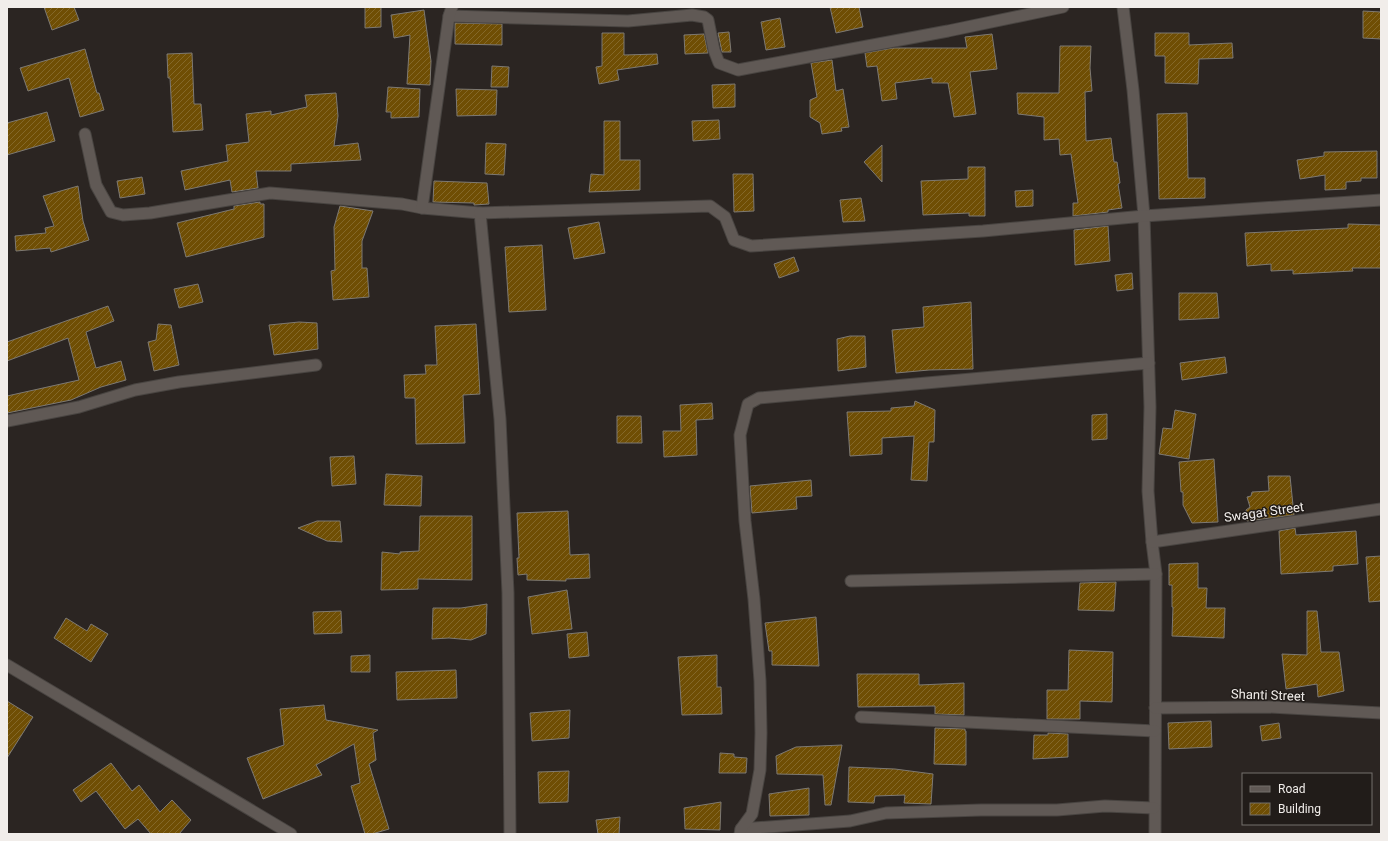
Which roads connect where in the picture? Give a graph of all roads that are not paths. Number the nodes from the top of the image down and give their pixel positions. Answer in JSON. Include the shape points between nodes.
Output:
{"nodes":[{"id":1,"x":1063,"y":7,"type":"edge"},
{"id":2,"x":1123,"y":7,"type":"edge"},
{"id":3,"x":450,"y":12,"type":"edge"},
{"id":4,"x":85,"y":134,"type":"dead end"},
{"id":5,"x":1381,"y":200,"type":"edge"},
{"id":6,"x":422,"y":208,"type":"junction"},
{"id":7,"x":480,"y":213,"type":"junction"},
{"id":8,"x":1144,"y":216,"type":"junction"},
{"id":9,"x":1149,"y":364,"type":"junction"},
{"id":10,"x":316,"y":365,"type":"dead end"},
{"id":11,"x":7,"y":421,"type":"edge"},
{"id":12,"x":1381,"y":509,"type":"edge"},
{"id":13,"x":1152,"y":542,"type":"junction"},
{"id":14,"x":1156,"y":574,"type":"junction"},
{"id":15,"x":851,"y":581,"type":"dead end"},
{"id":16,"x":7,"y":665,"type":"edge"},
{"id":17,"x":1155,"y":708,"type":"junction"},
{"id":18,"x":1381,"y":713,"type":"edge"},
{"id":19,"x":861,"y":717,"type":"dead end"},
{"id":20,"x":1155,"y":731,"type":"junction"},
{"id":21,"x":1154,"y":808,"type":"junction"},
{"id":22,"x":740,"y":831,"type":"edge"},
{"id":23,"x":291,"y":834,"type":"edge"},
{"id":24,"x":510,"y":834,"type":"edge"},
{"id":25,"x":1155,"y":834,"type":"edge"}],
"edges":[{"from":1,"to":3,"type":"street","via":[[738,70],[719,63],[708,20],[704,17],[692,15],[628,22]]},
{"from":2,"to":8,"type":"street"},
{"from":3,"to":6,"type":"street"},
{"from":4,"to":6,"type":"street","via":[[96,185],[111,212],[123,215],[195,207],[270,193],[402,204]]},
{"from":5,"to":8,"type":"street"},
{"from":6,"to":7,"type":"street"},
{"from":7,"to":8,"type":"street","via":[[710,206],[725,217],[734,240],[751,246],[983,231]]},
{"from":7,"to":24,"type":"street","via":[[500,435],[508,593]]},
{"from":8,"to":9,"type":"street"},
{"from":9,"to":13,"type":"street","via":[[1148,491]]},
{"from":9,"to":22,"type":"street","via":[[759,398],[748,404],[740,434],[745,521],[760,681],[761,733],[760,770],[752,814]]},
{"from":10,"to":11,"type":"street","via":[[179,382]]},
{"from":12,"to":13,"type":"street","name":"Swagat Street"},
{"from":13,"to":14,"type":"street"},
{"from":14,"to":15,"type":"street"},
{"from":14,"to":17,"type":"street"},
{"from":16,"to":23,"type":"street"},
{"from":17,"to":18,"type":"street","name":"Shanti Street","via":[[1269,708]]},
{"from":17,"to":20,"type":"street"},
{"from":19,"to":20,"type":"street"},
{"from":20,"to":21,"type":"street"},
{"from":21,"to":22,"type":"street","via":[[1105,806],[1056,810],[886,813],[850,821]]},
{"from":21,"to":25,"type":"street"}]}
